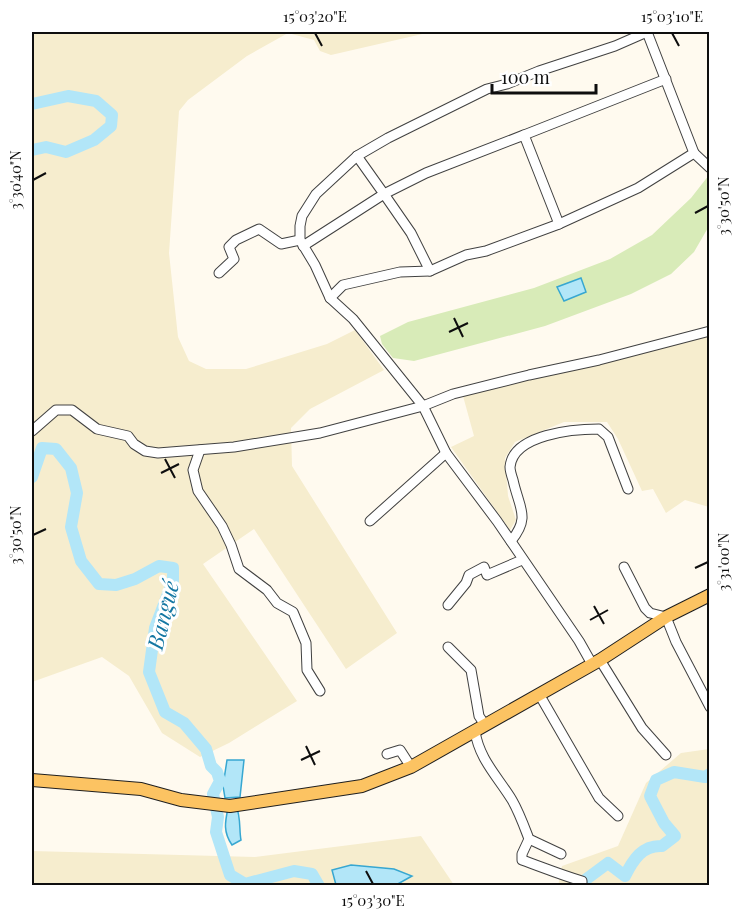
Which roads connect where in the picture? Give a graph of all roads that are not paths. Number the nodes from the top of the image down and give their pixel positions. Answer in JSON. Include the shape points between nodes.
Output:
{"nodes":[{"id":1,"x":647,"y":32,"type":"edge"},
{"id":2,"x":666,"y":79,"type":"junction"},
{"id":3,"x":525,"y":135,"type":"junction"},
{"id":4,"x":694,"y":153,"type":"junction"},
{"id":5,"x":357,"y":156,"type":"junction"},
{"id":6,"x":710,"y":168,"type":"edge"},
{"id":7,"x":384,"y":194,"type":"junction"},
{"id":8,"x":559,"y":224,"type":"junction"},
{"id":9,"x":301,"y":243,"type":"junction"},
{"id":10,"x":430,"y":271,"type":"junction"},
{"id":11,"x":219,"y":273,"type":"dead end"},
{"id":12,"x":330,"y":298,"type":"junction"},
{"id":13,"x":710,"y":331,"type":"edge"},
{"id":14,"x":423,"y":406,"type":"junction"},
{"id":15,"x":32,"y":430,"type":"edge"},
{"id":16,"x":200,"y":450,"type":"junction"},
{"id":17,"x":446,"y":453,"type":"junction"},
{"id":18,"x":628,"y":489,"type":"dead end"},
{"id":19,"x":370,"y":521,"type":"dead end"},
{"id":20,"x":511,"y":541,"type":"junction"},
{"id":21,"x":522,"y":560,"type":"junction"},
{"id":22,"x":624,"y":567,"type":"dead end"},
{"id":23,"x":709,"y":597,"type":"edge"},
{"id":24,"x":448,"y":605,"type":"dead end"},
{"id":25,"x":666,"y":617,"type":"junction"},
{"id":26,"x":448,"y":647,"type":"dead end"},
{"id":27,"x":596,"y":662,"type":"junction"},
{"id":28,"x":320,"y":691,"type":"dead end"},
{"id":29,"x":539,"y":694,"type":"junction"},
{"id":30,"x":710,"y":707,"type":"edge"},
{"id":31,"x":480,"y":728,"type":"junction"},
{"id":32,"x":387,"y":754,"type":"dead end"},
{"id":33,"x":666,"y":755,"type":"dead end"},
{"id":34,"x":411,"y":767,"type":"junction"},
{"id":35,"x":32,"y":780,"type":"edge"},
{"id":36,"x":618,"y":816,"type":"dead end"},
{"id":37,"x":529,"y":839,"type":"junction"},
{"id":38,"x":561,"y":854,"type":"dead end"},
{"id":39,"x":582,"y":885,"type":"edge"}],
"edges":[{"from":1,"to":2,"type":"street"},
{"from":1,"to":5,"type":"street","via":[[470,96]]},
{"from":2,"to":3,"type":"street"},
{"from":2,"to":4,"type":"street"},
{"from":3,"to":7,"type":"street","via":[[426,173]]},
{"from":3,"to":8,"type":"street"},
{"from":4,"to":6,"type":"street"},
{"from":4,"to":8,"type":"street","via":[[638,188]]},
{"from":5,"to":7,"type":"street"},
{"from":5,"to":9,"type":"street","via":[[309,203],[302,216]]},
{"from":7,"to":9,"type":"street"},
{"from":7,"to":10,"type":"street","via":[[411,233]]},
{"from":8,"to":10,"type":"street"},
{"from":9,"to":11,"type":"street","via":[[281,244],[259,229],[229,247],[234,259]]},
{"from":9,"to":12,"type":"street"},
{"from":10,"to":12,"type":"street","via":[[400,272],[343,285]]},
{"from":12,"to":14,"type":"street","via":[[353,320]]},
{"from":13,"to":14,"type":"street","via":[[453,394]]},
{"from":14,"to":16,"type":"street","via":[[320,433]]},
{"from":14,"to":17,"type":"street"},
{"from":15,"to":16,"type":"street","via":[[56,410],[72,410],[97,429],[128,436],[145,451]]},
{"from":16,"to":28,"type":"street","via":[[193,470],[198,490],[222,526],[239,569],[293,612],[306,643],[307,670]]},
{"from":17,"to":19,"type":"street"},
{"from":17,"to":20,"type":"street"},
{"from":18,"to":20,"type":"street","via":[[608,437],[599,429],[560,431],[538,439],[518,450],[510,466],[522,514],[522,528]]},
{"from":20,"to":21,"type":"street"},
{"from":21,"to":24,"type":"street","via":[[487,575],[484,567],[469,575]]},
{"from":21,"to":27,"type":"street"},
{"from":22,"to":25,"type":"street","via":[[645,608]]},
{"from":23,"to":25,"type":"main road"},
{"from":25,"to":27,"type":"main road"},
{"from":25,"to":30,"type":"street"},
{"from":26,"to":31,"type":"street","via":[[471,670]]},
{"from":27,"to":29,"type":"main road"},
{"from":27,"to":33,"type":"street"},
{"from":29,"to":31,"type":"main road"},
{"from":29,"to":36,"type":"street","via":[[599,798]]},
{"from":31,"to":34,"type":"main road"},
{"from":31,"to":37,"type":"street","via":[[477,743],[512,800]]},
{"from":32,"to":34,"type":"street","via":[[400,750]]},
{"from":34,"to":35,"type":"main road","via":[[362,786],[230,806],[180,800],[141,789]]},
{"from":37,"to":38,"type":"street"},
{"from":37,"to":39,"type":"street","via":[[522,860],[582,881]]}]}
